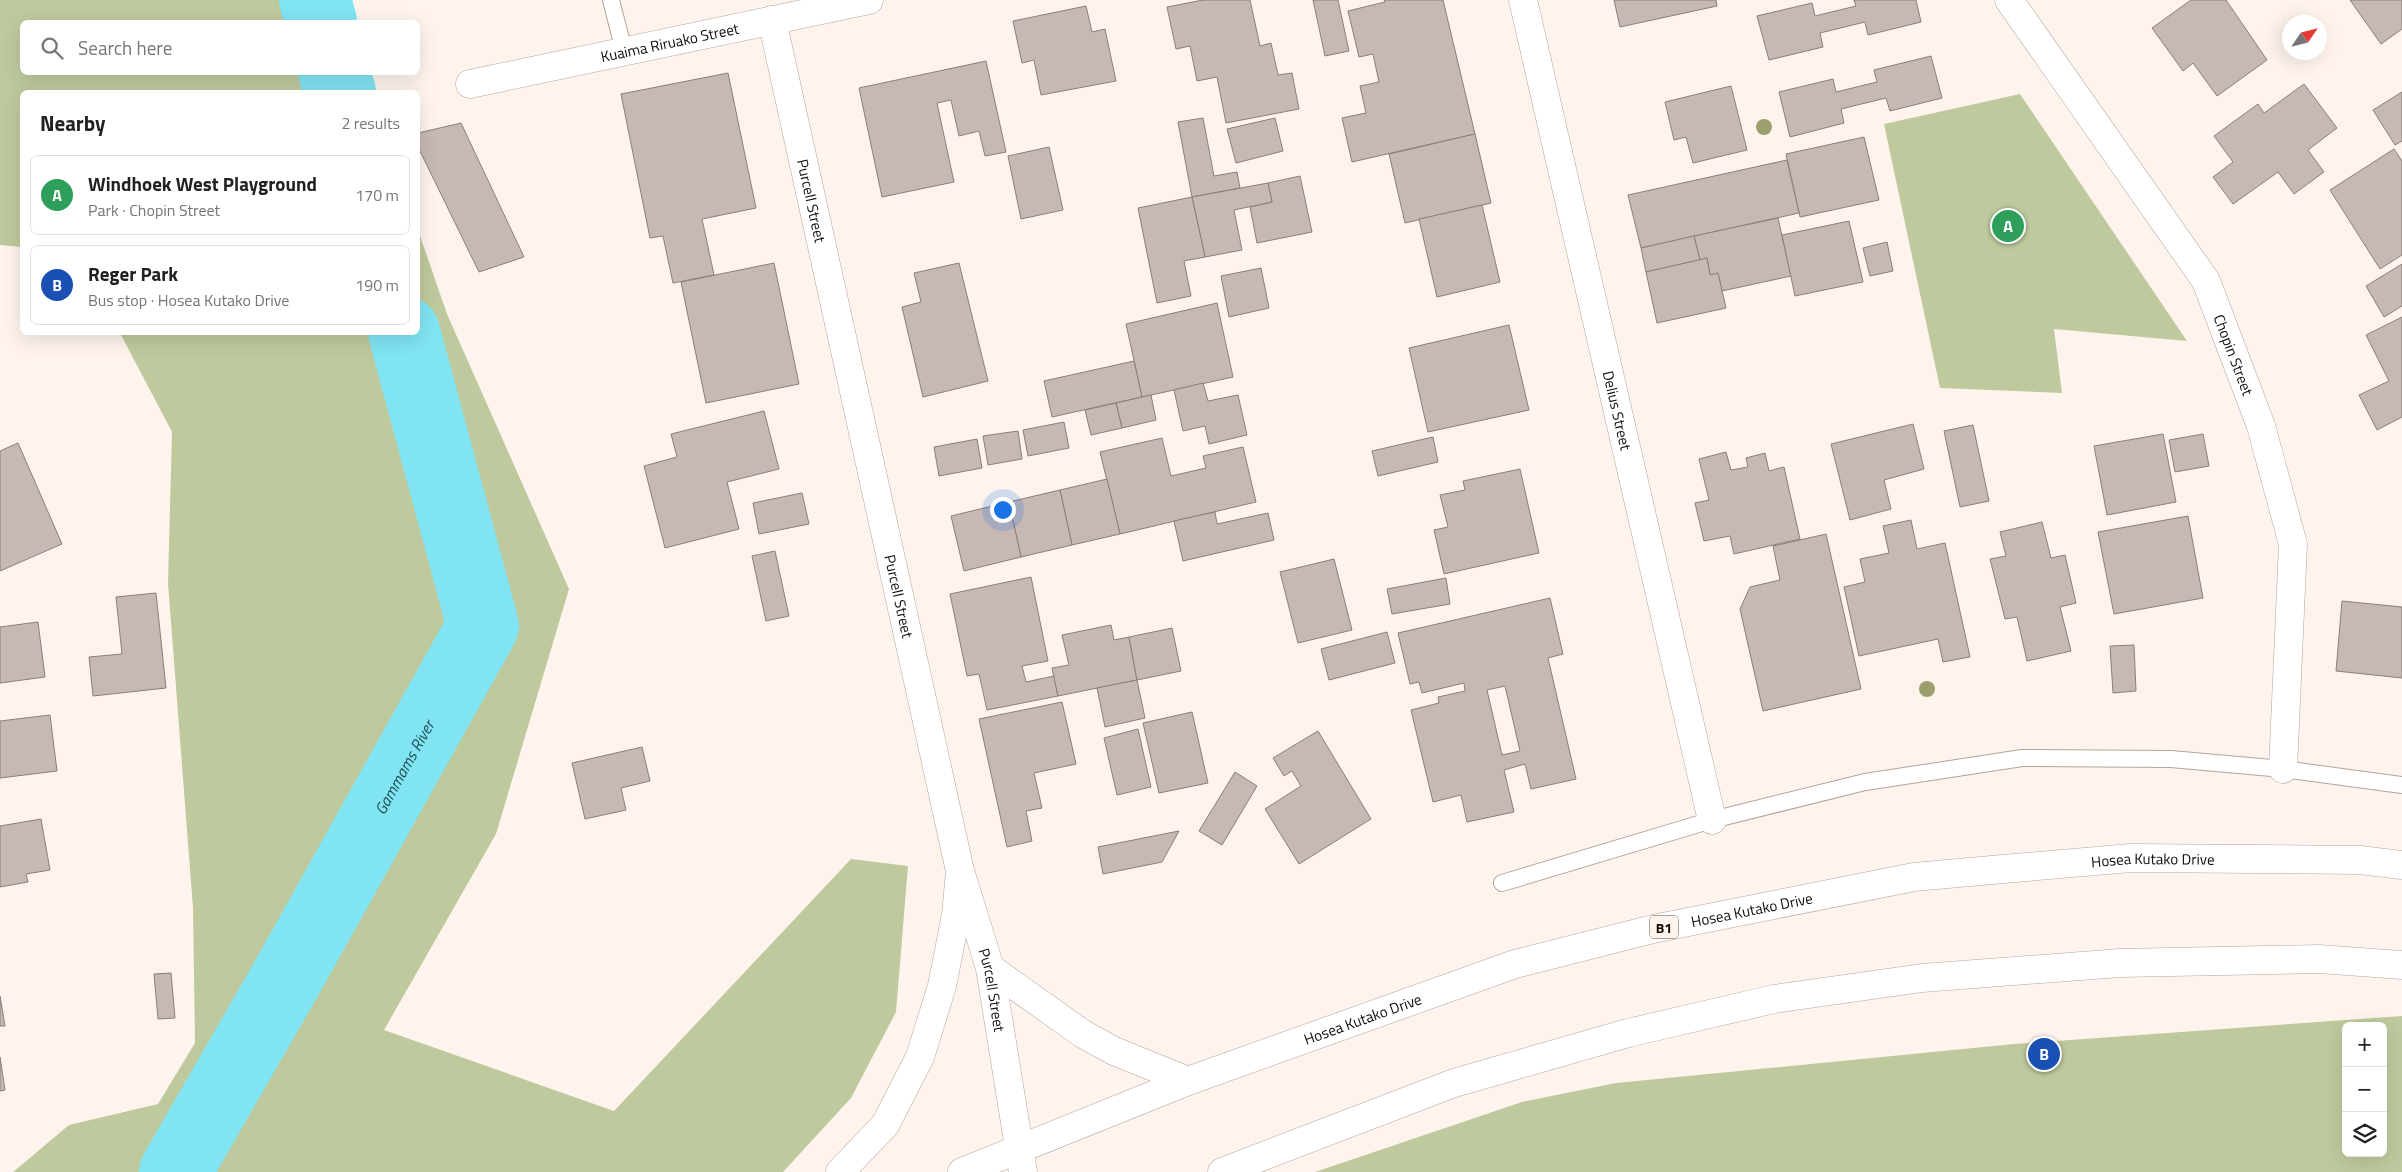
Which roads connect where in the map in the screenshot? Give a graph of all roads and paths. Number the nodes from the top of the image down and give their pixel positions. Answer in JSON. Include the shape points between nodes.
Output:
{"nodes":[{"id":1,"x":611,"y":0,"type":"edge"},
{"id":2,"x":869,"y":0,"type":"edge"},
{"id":3,"x":1523,"y":0,"type":"edge"},
{"id":4,"x":2009,"y":0,"type":"edge"},
{"id":5,"x":772,"y":20,"type":"junction"},
{"id":6,"x":624,"y":52,"type":"junction"},
{"id":7,"x":470,"y":84,"type":"dead end"},
{"id":8,"x":2283,"y":769,"type":"junction"},
{"id":9,"x":2402,"y":785,"type":"edge"},
{"id":10,"x":1712,"y":820,"type":"junction"},
{"id":11,"x":2402,"y":864,"type":"edge"},
{"id":12,"x":960,"y":871,"type":"junction"},
{"id":13,"x":1502,"y":883,"type":"dead end"},
{"id":14,"x":2402,"y":965,"type":"edge"},
{"id":15,"x":990,"y":968,"type":"junction"},
{"id":16,"x":1188,"y":1081,"type":"junction"},
{"id":17,"x":1022,"y":1160,"type":"edge"},
{"id":18,"x":840,"y":1172,"type":"edge"},
{"id":19,"x":962,"y":1172,"type":"edge"},
{"id":20,"x":1222,"y":1172,"type":"edge"}],
"edges":[{"from":1,"to":6,"type":"lane"},
{"from":2,"to":5,"type":"main road","name":"Kuaima Riruako Street"},
{"from":3,"to":10,"type":"main road","name":"Delius Street"},
{"from":4,"to":8,"type":"main road","name":"Chopin Street","via":[[2206,281],[2261,426],[2293,544]]},
{"from":5,"to":6,"type":"main road","name":"Kuaima Riruako Street"},
{"from":5,"to":12,"type":"main road","name":"Purcell Street"},
{"from":6,"to":7,"type":"main road","name":"Kuaima Riruako Street"},
{"from":8,"to":9,"type":"lane"},
{"from":8,"to":10,"type":"lane","via":[[2171,759],[2022,758],[1864,782]]},
{"from":10,"to":13,"type":"lane"},
{"from":11,"to":16,"type":"main road","name":"Hosea Kutako Drive","number":"B1","via":[[2360,860],[2131,858],[1914,877],[1653,930],[1515,964]]},
{"from":12,"to":15,"type":"main road","name":"Purcell Street"},
{"from":12,"to":18,"type":"main road","via":[[956,915],[942,986],[920,1057],[885,1125]]},
{"from":14,"to":20,"type":"main road","via":[[2319,959],[2120,963],[1922,978],[1774,999],[1628,1033],[1454,1083]]},
{"from":15,"to":16,"type":"main road","via":[[1114,1052]]},
{"from":15,"to":17,"type":"main road","name":"Purcell Street"},
{"from":16,"to":17,"type":"main road","name":"Hosea Kutako Drive","number":"B1"},
{"from":17,"to":19,"type":"main road","name":"Hosea Kutako Drive","number":"B1"}]}
